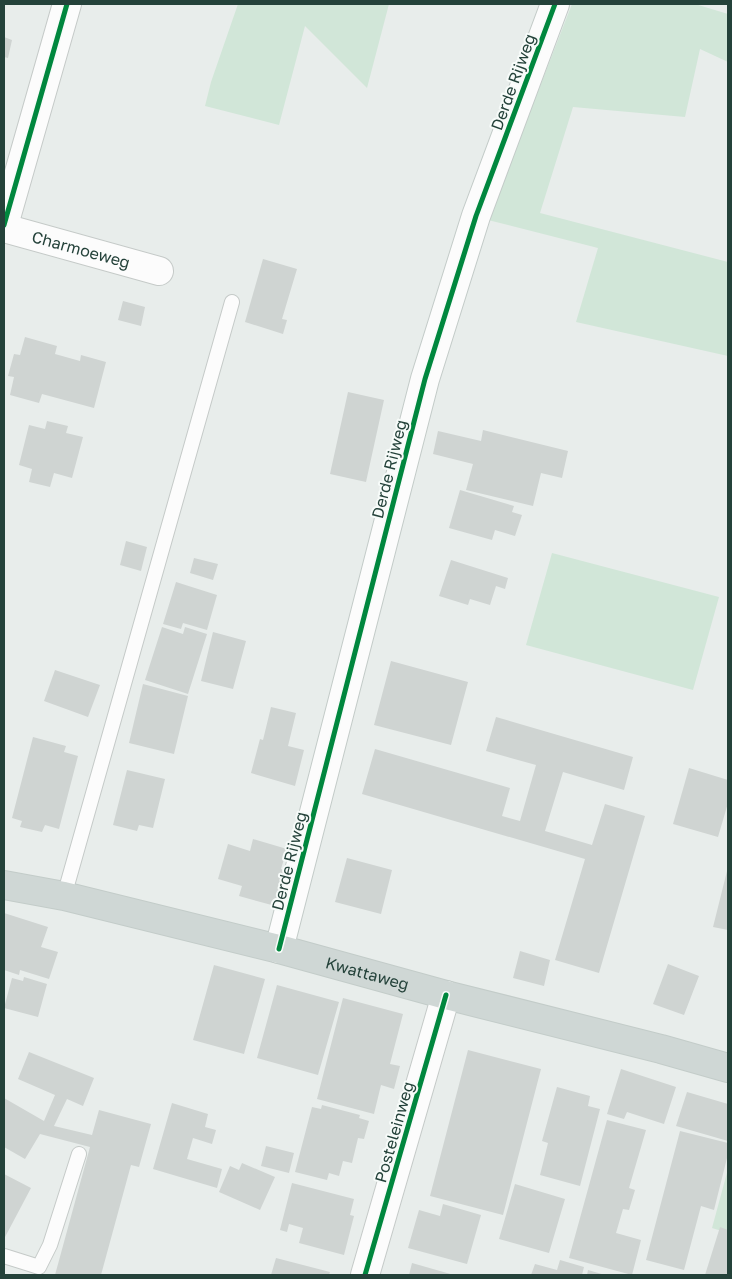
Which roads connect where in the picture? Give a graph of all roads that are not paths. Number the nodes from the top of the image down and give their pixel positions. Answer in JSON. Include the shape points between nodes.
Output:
{"nodes":[{"id":1,"x":67,"y":4,"type":"edge"},
{"id":2,"x":555,"y":4,"type":"edge"},
{"id":3,"x":4,"y":227,"type":"edge"},
{"id":4,"x":159,"y":271,"type":"dead end"},
{"id":5,"x":232,"y":302,"type":"dead end"},
{"id":6,"x":4,"y":885,"type":"edge"},
{"id":7,"x":64,"y":896,"type":"junction"},
{"id":8,"x":279,"y":949,"type":"junction"},
{"id":9,"x":446,"y":996,"type":"junction"},
{"id":10,"x":728,"y":1068,"type":"edge"},
{"id":11,"x":80,"y":1154,"type":"dead end"},
{"id":12,"x":4,"y":1256,"type":"edge"},
{"id":13,"x":40,"y":1271,"type":"edge"},
{"id":14,"x":365,"y":1275,"type":"edge"}],
"edges":[{"from":1,"to":3,"type":"street"},
{"from":2,"to":8,"type":"street","name":"Derde Rijweg","via":[[476,216],[425,378]]},
{"from":3,"to":4,"type":"street","name":"Charmoeweg"},
{"from":5,"to":7,"type":"lane"},
{"from":6,"to":7,"type":"main road","name":"Kwattaweg"},
{"from":7,"to":8,"type":"main road","name":"Kwattaweg"},
{"from":8,"to":9,"type":"main road","name":"Kwattaweg"},
{"from":9,"to":10,"type":"main road","name":"Kwattaweg"},
{"from":9,"to":14,"type":"street","name":"Posteleinweg"},
{"from":11,"to":13,"type":"lane"},
{"from":12,"to":13,"type":"lane"}]}
